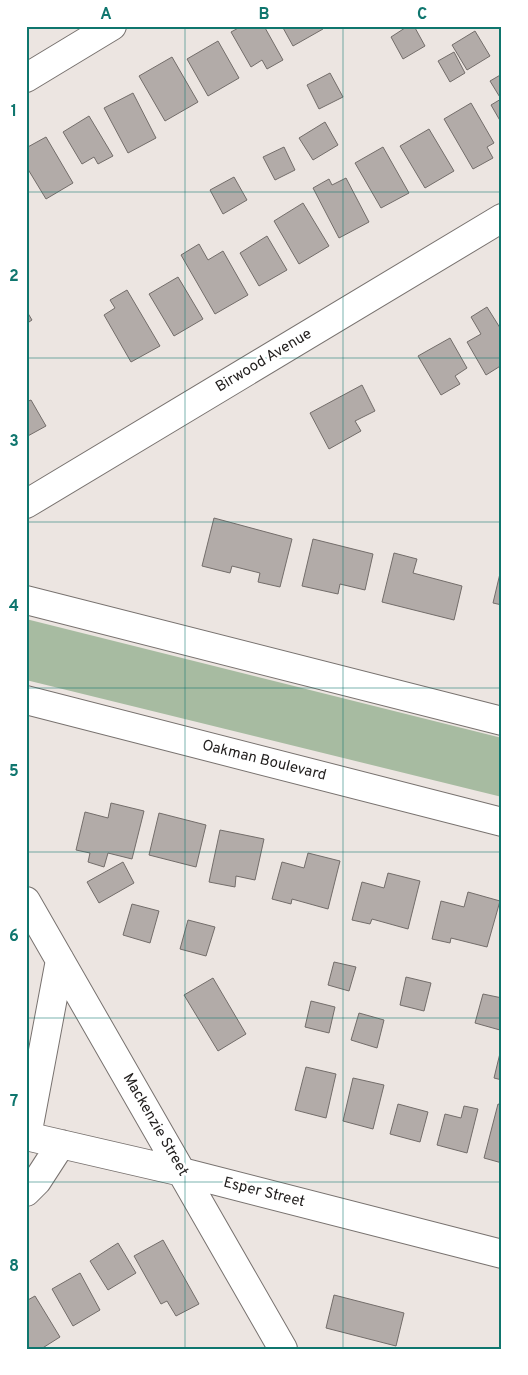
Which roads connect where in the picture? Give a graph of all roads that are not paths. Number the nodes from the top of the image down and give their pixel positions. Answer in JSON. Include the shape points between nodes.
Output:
{"nodes":[{"id":1,"x":112,"y":26,"type":"edge"},
{"id":2,"x":26,"y":78,"type":"edge"},
{"id":3,"x":502,"y":218,"type":"edge"},
{"id":4,"x":26,"y":504,"type":"edge"},
{"id":5,"x":26,"y":600,"type":"edge"},
{"id":6,"x":26,"y":700,"type":"edge"},
{"id":7,"x":502,"y":721,"type":"edge"},
{"id":8,"x":502,"y":822,"type":"edge"},
{"id":9,"x":26,"y":901,"type":"edge"},
{"id":10,"x":60,"y":960,"type":"junction"},
{"id":11,"x":26,"y":1136,"type":"edge"},
{"id":12,"x":61,"y":1144,"type":"junction"},
{"id":13,"x":182,"y":1172,"type":"junction"},
{"id":14,"x":26,"y":1192,"type":"edge"},
{"id":15,"x":502,"y":1254,"type":"edge"},
{"id":16,"x":283,"y":1349,"type":"edge"}],
"edges":[{"from":1,"to":2,"type":"street"},
{"from":3,"to":4,"type":"street","name":"Birwood Avenue"},
{"from":5,"to":7,"type":"street"},
{"from":6,"to":8,"type":"street","name":"Oakman Boulevard"},
{"from":9,"to":10,"type":"street","name":"Mackenzie Street"},
{"from":10,"to":11,"type":"street"},
{"from":10,"to":13,"type":"street","name":"Mackenzie Street"},
{"from":11,"to":12,"type":"street","name":"Esper Street"},
{"from":12,"to":13,"type":"street","name":"Esper Street"},
{"from":12,"to":14,"type":"street","via":[[38,1181]]},
{"from":13,"to":15,"type":"street","name":"Esper Street"},
{"from":13,"to":16,"type":"street","name":"Mackenzie Street"}]}
